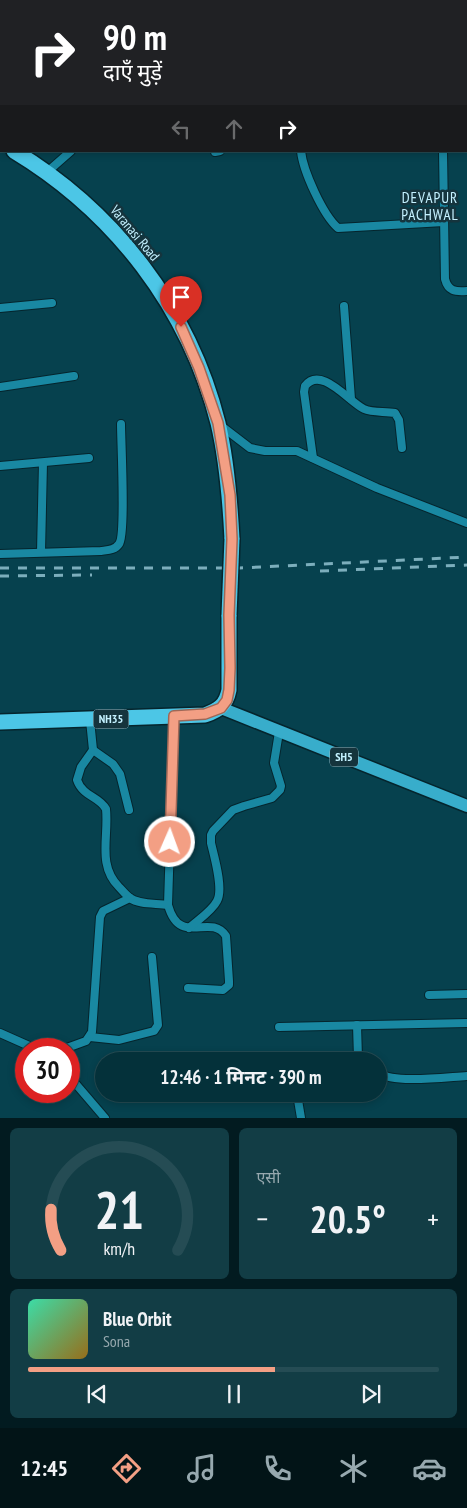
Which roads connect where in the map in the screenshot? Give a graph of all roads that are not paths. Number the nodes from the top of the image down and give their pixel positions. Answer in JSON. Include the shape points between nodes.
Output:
{"nodes":[{"id":1,"x":15,"y":152,"type":"edge"},
{"id":2,"x":71,"y":152,"type":"edge"},
{"id":3,"x":301,"y":152,"type":"edge"},
{"id":4,"x":443,"y":152,"type":"edge"},
{"id":5,"x":46,"y":173,"type":"junction"},
{"id":6,"x":444,"y":222,"type":"junction"},
{"id":7,"x":467,"y":291,"type":"edge"},
{"id":8,"x":52,"y":303,"type":"dead end"},
{"id":9,"x":344,"y":306,"type":"dead end"},
{"id":10,"x":0,"y":308,"type":"edge"},
{"id":11,"x":74,"y":376,"type":"dead end"},
{"id":12,"x":0,"y":387,"type":"edge"},
{"id":13,"x":351,"y":399,"type":"junction"},
{"id":14,"x":218,"y":423,"type":"junction"},
{"id":15,"x":121,"y":424,"type":"dead end"},
{"id":16,"x":402,"y":448,"type":"dead end"},
{"id":17,"x":89,"y":458,"type":"dead end"},
{"id":18,"x":313,"y":458,"type":"junction"},
{"id":19,"x":42,"y":463,"type":"junction"},
{"id":20,"x":0,"y":466,"type":"edge"},
{"id":21,"x":467,"y":523,"type":"edge"},
{"id":22,"x":41,"y":552,"type":"junction"},
{"id":23,"x":0,"y":554,"type":"edge"},
{"id":24,"x":221,"y":708,"type":"junction"},
{"id":25,"x":174,"y":716,"type":"junction"},
{"id":26,"x":90,"y":720,"type":"junction"},
{"id":27,"x":0,"y":722,"type":"edge"},
{"id":28,"x":278,"y":732,"type":"junction"},
{"id":29,"x":93,"y":750,"type":"junction"},
{"id":30,"x":467,"y":806,"type":"edge"},
{"id":31,"x":129,"y":810,"type":"dead end"},
{"id":32,"x":130,"y":898,"type":"junction"},
{"id":33,"x":168,"y":904,"type":"junction"},
{"id":34,"x":189,"y":928,"type":"junction"},
{"id":35,"x":152,"y":957,"type":"dead end"},
{"id":36,"x":188,"y":988,"type":"dead end"},
{"id":37,"x":467,"y":994,"type":"edge"},
{"id":38,"x":429,"y":995,"type":"dead end"},
{"id":39,"x":467,"y":1022,"type":"edge"},
{"id":40,"x":357,"y":1025,"type":"junction"},
{"id":41,"x":280,"y":1027,"type":"dead end"},
{"id":42,"x":0,"y":1033,"type":"edge"},
{"id":43,"x":90,"y":1037,"type":"junction"},
{"id":44,"x":15,"y":1040,"type":"edge"},
{"id":45,"x":80,"y":1042,"type":"edge"},
{"id":46,"x":359,"y":1052,"type":"edge"},
{"id":47,"x":467,"y":1076,"type":"edge"},
{"id":48,"x":387,"y":1077,"type":"edge"},
{"id":49,"x":80,"y":1089,"type":"edge"},
{"id":50,"x":298,"y":1102,"type":"edge"},
{"id":51,"x":105,"y":1118,"type":"edge"},
{"id":52,"x":300,"y":1118,"type":"edge"}],
"edges":[{"from":1,"to":5,"type":"highway","name":"Varanasi Road"},
{"from":2,"to":5,"type":"street"},
{"from":3,"to":6,"type":"street","via":[[308,178],[329,220],[338,228]]},
{"from":4,"to":6,"type":"street"},
{"from":5,"to":14,"type":"highway","name":"Varanasi Road","via":[[96,212],[135,255],[160,291],[181,327]]},
{"from":6,"to":7,"type":"street","via":[[447,286],[453,291]]},
{"from":8,"to":10,"type":"street"},
{"from":9,"to":13,"type":"street"},
{"from":11,"to":12,"type":"street"},
{"from":13,"to":16,"type":"street","via":[[368,410],[395,413],[399,420]]},
{"from":13,"to":18,"type":"street","via":[[324,381],[311,380],[305,386]]},
{"from":14,"to":18,"type":"street","via":[[250,448],[292,450]]},
{"from":14,"to":24,"type":"highway","name":"Varanasi Road","bridge":true,"via":[[230,495],[232,539],[229,690]]},
{"from":15,"to":22,"type":"street","via":[[122,509],[118,546],[101,551]]},
{"from":17,"to":19,"type":"street"},
{"from":18,"to":21,"type":"street"},
{"from":19,"to":20,"type":"street"},
{"from":19,"to":22,"type":"street"},
{"from":22,"to":23,"type":"street"},
{"from":24,"to":25,"type":"highway","number":"NH35","via":[[205,714]]},
{"from":24,"to":28,"type":"main road","number":"SH5"},
{"from":25,"to":26,"type":"highway","number":"NH35"},
{"from":25,"to":33,"type":"street"},
{"from":26,"to":27,"type":"highway","number":"NH35"},
{"from":26,"to":29,"type":"street"},
{"from":28,"to":30,"type":"main road","number":"SH5"},
{"from":28,"to":34,"type":"street","via":[[274,762],[280,790],[272,798],[233,810],[213,831],[211,843],[219,886],[218,900]]},
{"from":29,"to":31,"type":"street","via":[[113,764],[120,774]]},
{"from":29,"to":32,"type":"street","via":[[81,767],[77,780],[85,793],[106,809],[106,868],[112,880]]},
{"from":32,"to":33,"type":"street"},
{"from":32,"to":43,"type":"street","via":[[107,908],[100,917],[94,1022]]},
{"from":33,"to":34,"type":"street","via":[[178,924]]},
{"from":34,"to":36,"type":"street","via":[[223,930],[229,986],[223,990]]},
{"from":35,"to":43,"type":"street","via":[[157,1028],[119,1040]]},
{"from":37,"to":38,"type":"street"},
{"from":39,"to":40,"type":"street"},
{"from":40,"to":41,"type":"street"},
{"from":40,"to":46,"type":"street"},
{"from":42,"to":44,"type":"street"},
{"from":43,"to":45,"type":"street"},
{"from":47,"to":48,"type":"street"},
{"from":49,"to":51,"type":"street"},
{"from":50,"to":52,"type":"street"}]}
